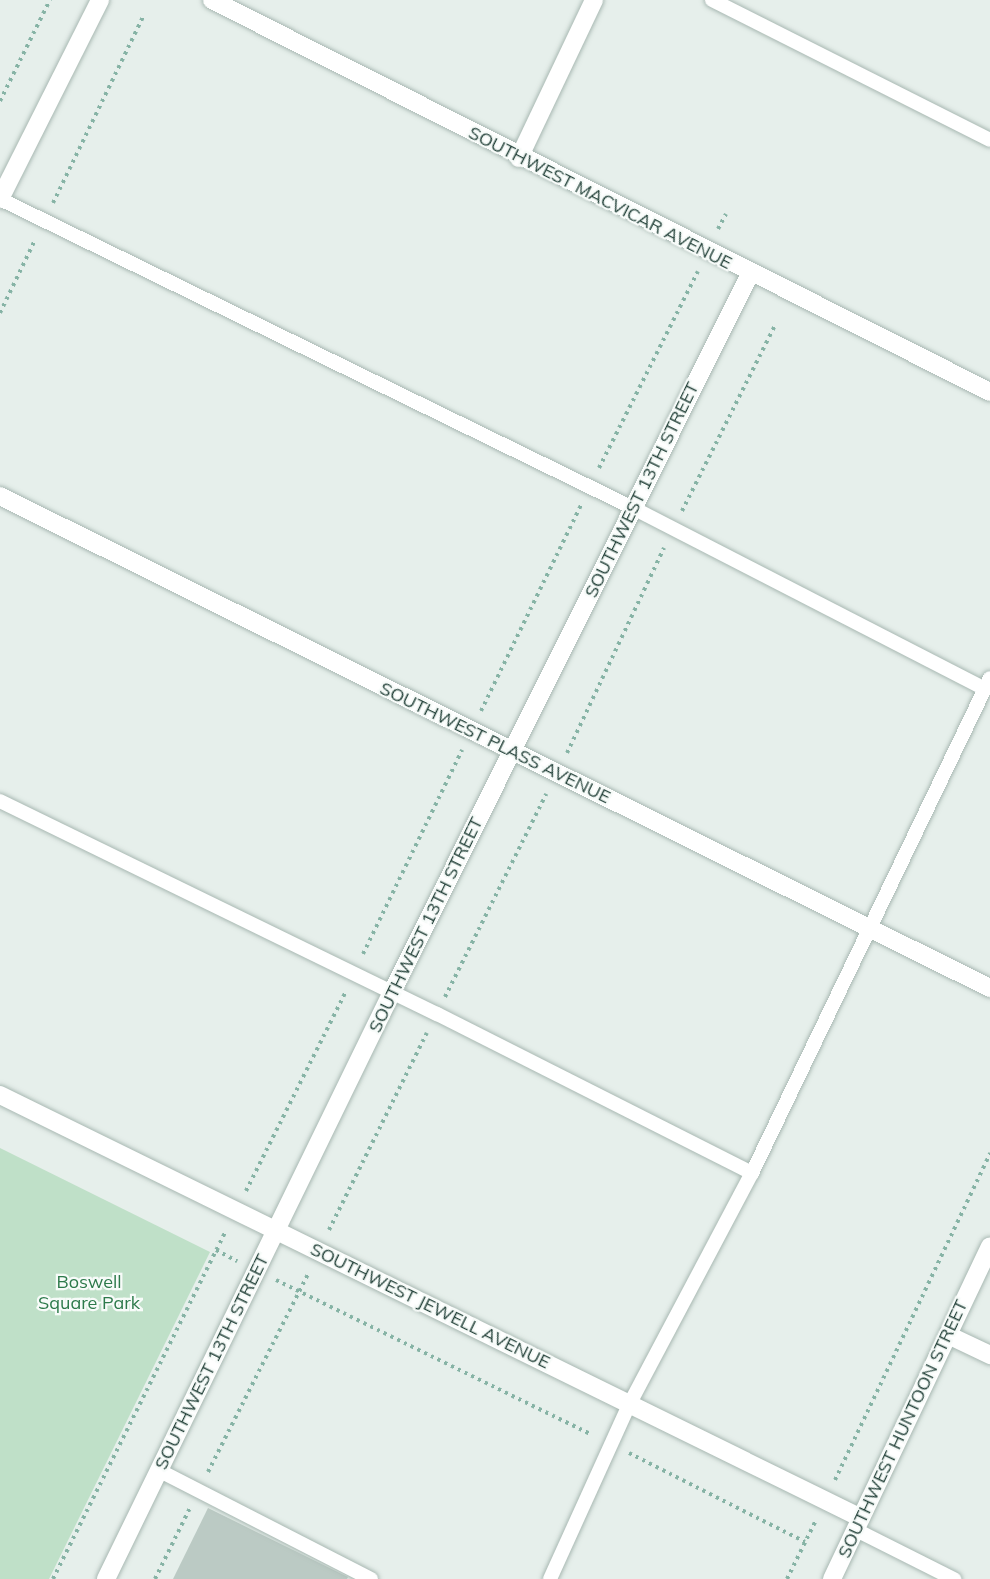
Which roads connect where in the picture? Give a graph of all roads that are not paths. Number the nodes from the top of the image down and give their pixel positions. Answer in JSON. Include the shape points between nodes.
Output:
{"nodes":[{"id":1,"x":100,"y":0,"type":"edge"},
{"id":2,"x":212,"y":0,"type":"edge"},
{"id":3,"x":594,"y":0,"type":"edge"},
{"id":4,"x":712,"y":0,"type":"edge"},
{"id":5,"x":990,"y":140,"type":"edge"},
{"id":6,"x":519,"y":158,"type":"junction"},
{"id":7,"x":0,"y":199,"type":"edge"},
{"id":8,"x":750,"y":274,"type":"junction"},
{"id":9,"x":990,"y":392,"type":"edge"},
{"id":10,"x":0,"y":496,"type":"edge"},
{"id":11,"x":633,"y":508,"type":"junction"},
{"id":12,"x":987,"y":683,"type":"edge"},
{"id":13,"x":512,"y":752,"type":"junction"},
{"id":14,"x":0,"y":801,"type":"edge"},
{"id":15,"x":870,"y":929,"type":"junction"},
{"id":16,"x":990,"y":988,"type":"edge"},
{"id":17,"x":392,"y":992,"type":"junction"},
{"id":18,"x":0,"y":1095,"type":"edge"},
{"id":19,"x":752,"y":1173,"type":"junction"},
{"id":20,"x":276,"y":1230,"type":"junction"},
{"id":21,"x":990,"y":1247,"type":"edge"},
{"id":22,"x":948,"y":1335,"type":"junction"},
{"id":23,"x":990,"y":1354,"type":"edge"},
{"id":24,"x":629,"y":1405,"type":"junction"},
{"id":25,"x":160,"y":1471,"type":"junction"},
{"id":26,"x":858,"y":1524,"type":"junction"},
{"id":27,"x":106,"y":1579,"type":"edge"},
{"id":28,"x":371,"y":1579,"type":"edge"},
{"id":29,"x":550,"y":1579,"type":"edge"},
{"id":30,"x":832,"y":1579,"type":"edge"},
{"id":31,"x":954,"y":1579,"type":"edge"}],
"edges":[{"from":1,"to":7,"type":"street"},
{"from":2,"to":6,"type":"street","name":"SOUTHWEST MACVICAR AVENUE"},
{"from":3,"to":6,"type":"street"},
{"from":4,"to":5,"type":"lane"},
{"from":6,"to":8,"type":"street","name":"SOUTHWEST MACVICAR AVENUE"},
{"from":7,"to":11,"type":"lane"},
{"from":8,"to":9,"type":"street","name":"SOUTHWEST MACVICAR AVENUE"},
{"from":8,"to":11,"type":"street","name":"SOUTHWEST 13TH STREET"},
{"from":10,"to":13,"type":"street","name":"SOUTHWEST PLASS AVENUE"},
{"from":11,"to":12,"type":"lane"},
{"from":11,"to":13,"type":"street","name":"SOUTHWEST 13TH STREET"},
{"from":12,"to":15,"type":"lane"},
{"from":13,"to":15,"type":"street","name":"SOUTHWEST PLASS AVENUE"},
{"from":13,"to":17,"type":"street","name":"SOUTHWEST 13TH STREET"},
{"from":14,"to":17,"type":"lane"},
{"from":15,"to":16,"type":"street","name":"SOUTHWEST PLASS AVENUE"},
{"from":15,"to":19,"type":"lane"},
{"from":17,"to":19,"type":"lane"},
{"from":17,"to":20,"type":"street","name":"SOUTHWEST 13TH STREET"},
{"from":18,"to":20,"type":"street","name":"SOUTHWEST JEWELL AVENUE"},
{"from":19,"to":24,"type":"lane"},
{"from":20,"to":24,"type":"street","name":"SOUTHWEST JEWELL AVENUE"},
{"from":20,"to":25,"type":"street","name":"SOUTHWEST 13TH STREET"},
{"from":21,"to":22,"type":"street","name":"SOUTHWEST HUNTOON STREET"},
{"from":22,"to":23,"type":"street"},
{"from":22,"to":26,"type":"street","name":"SOUTHWEST HUNTOON STREET"},
{"from":24,"to":26,"type":"street","name":"SOUTHWEST JEWELL AVENUE","via":[[825,1501]]},
{"from":24,"to":29,"type":"lane"},
{"from":25,"to":27,"type":"street","name":"SOUTHWEST 13TH STREET"},
{"from":25,"to":28,"type":"lane"},
{"from":26,"to":30,"type":"street","name":"SOUTHWEST HUNTOON STREET"},
{"from":26,"to":31,"type":"lane"}]}
